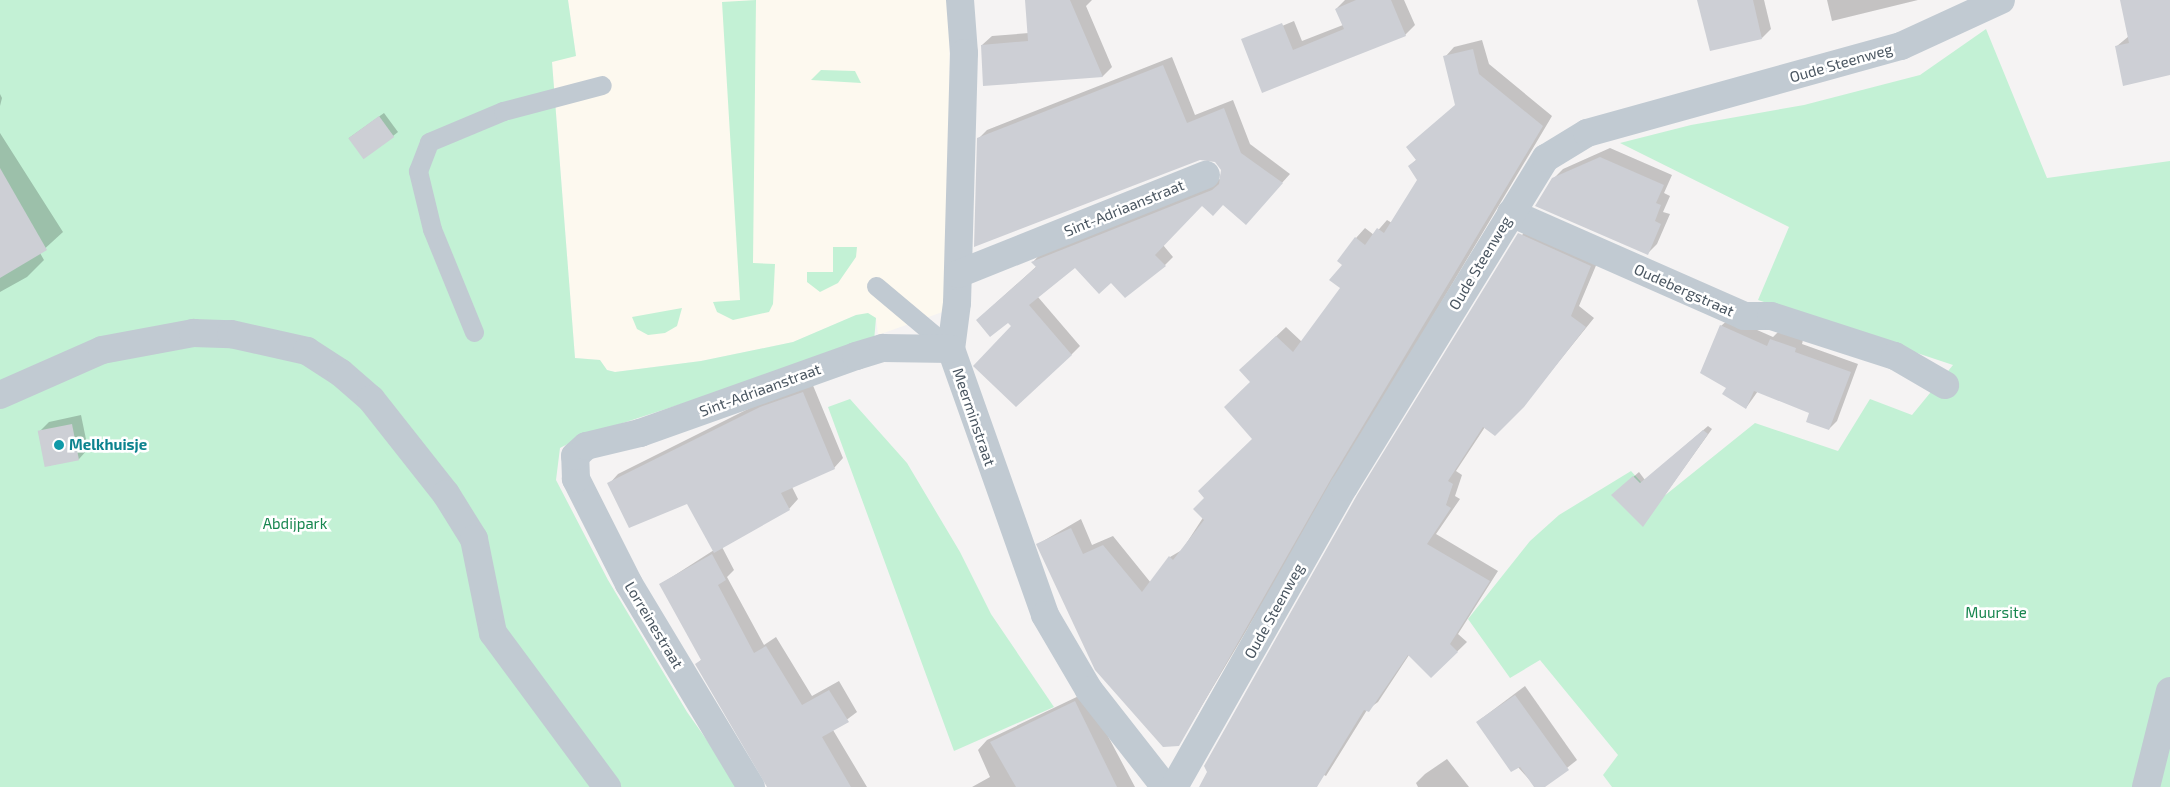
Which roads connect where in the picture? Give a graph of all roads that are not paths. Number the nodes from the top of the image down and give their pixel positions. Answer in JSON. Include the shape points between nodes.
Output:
{"nodes":[{"id":1,"x":960,"y":0,"type":"edge"},
{"id":2,"x":2001,"y":0,"type":"edge"},
{"id":3,"x":602,"y":85,"type":"dead end"},
{"id":4,"x":1206,"y":175,"type":"dead end"},
{"id":5,"x":1511,"y":212,"type":"junction"},
{"id":6,"x":958,"y":274,"type":"junction"},
{"id":7,"x":876,"y":286,"type":"dead end"},
{"id":8,"x":474,"y":332,"type":"dead end"},
{"id":9,"x":951,"y":349,"type":"junction"},
{"id":10,"x":1945,"y":386,"type":"dead end"},
{"id":11,"x":0,"y":395,"type":"edge"},
{"id":12,"x":575,"y":456,"type":"joint"},
{"id":13,"x":2169,"y":699,"type":"edge"},
{"id":14,"x":607,"y":787,"type":"edge"},
{"id":15,"x":751,"y":787,"type":"edge"},
{"id":16,"x":1165,"y":787,"type":"edge"},
{"id":17,"x":1174,"y":787,"type":"edge"},
{"id":18,"x":2146,"y":787,"type":"edge"}],
"edges":[{"from":1,"to":6,"type":"street","name":"Meerminstraat","via":[[964,52]]},
{"from":2,"to":5,"type":"street","name":"Oude Steenweg","via":[[1901,46],[1587,133],[1546,158]]},
{"from":3,"to":8,"type":"lane","via":[[503,111],[429,142],[418,171],[432,229]]},
{"from":4,"to":6,"type":"street","name":"Sint-Adriaanstraat"},
{"from":5,"to":10,"type":"street","name":"Oudebergstraat","via":[[1744,316],[1771,316],[1895,356]]},
{"from":5,"to":17,"type":"street","name":"Oude Steenweg","via":[[1344,487]]},
{"from":6,"to":9,"type":"street","name":"Meerminstraat"},
{"from":7,"to":9,"type":"lane"},
{"from":9,"to":12,"type":"street","name":"Sint-Adriaanstraat","via":[[883,348],[640,433],[586,446]]},
{"from":9,"to":16,"type":"street","name":"Meerminstraat","via":[[1045,615],[1089,690]]},
{"from":11,"to":14,"type":"street","via":[[102,350],[193,333],[271,342],[307,351],[371,399],[446,494],[474,539],[493,633]]},
{"from":12,"to":15,"type":"street","name":"Lorreinestraat","via":[[576,479],[629,584]]},
{"from":13,"to":18,"type":"street"}]}
